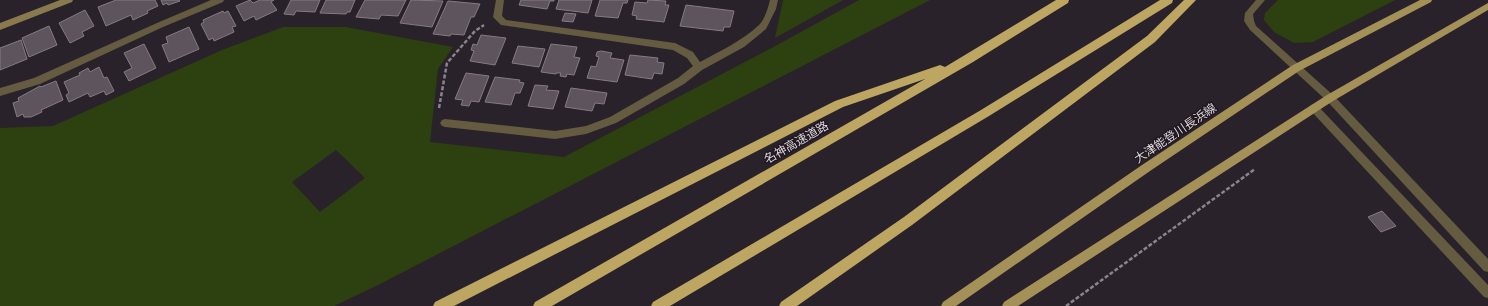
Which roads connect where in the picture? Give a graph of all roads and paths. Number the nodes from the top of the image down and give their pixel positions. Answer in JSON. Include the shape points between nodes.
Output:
{"nodes":[{"id":1,"x":69,"y":0,"type":"edge"},
{"id":2,"x":220,"y":0,"type":"edge"},
{"id":3,"x":500,"y":0,"type":"edge"},
{"id":4,"x":774,"y":0,"type":"edge"},
{"id":5,"x":1064,"y":0,"type":"edge"},
{"id":6,"x":1168,"y":0,"type":"edge"},
{"id":7,"x":1191,"y":0,"type":"edge"},
{"id":8,"x":1261,"y":0,"type":"edge"},
{"id":9,"x":1428,"y":0,"type":"edge"},
{"id":10,"x":1488,"y":6,"type":"edge"},
{"id":11,"x":498,"y":17,"type":"junction"},
{"id":12,"x":0,"y":27,"type":"edge"},
{"id":13,"x":969,"y":59,"type":"junction"},
{"id":14,"x":699,"y":67,"type":"junction"},
{"id":15,"x":1296,"y":68,"type":"junction"},
{"id":16,"x":0,"y":92,"type":"edge"},
{"id":17,"x":1330,"y":98,"type":"junction"},
{"id":18,"x":1314,"y":108,"type":"junction"},
{"id":19,"x":445,"y":123,"type":"joint"},
{"id":20,"x":1261,"y":165,"type":"dead end"},
{"id":21,"x":1488,"y":267,"type":"edge"},
{"id":22,"x":1488,"y":293,"type":"edge"},
{"id":23,"x":440,"y":306,"type":"edge"},
{"id":24,"x":540,"y":306,"type":"edge"},
{"id":25,"x":658,"y":306,"type":"edge"},
{"id":26,"x":786,"y":306,"type":"edge"},
{"id":27,"x":947,"y":306,"type":"edge"},
{"id":28,"x":1008,"y":306,"type":"edge"},
{"id":29,"x":1066,"y":306,"type":"edge"}],
"edges":[{"from":1,"to":12,"type":"street"},
{"from":2,"to":16,"type":"street","via":[[37,81]]},
{"from":3,"to":11,"type":"street"},
{"from":4,"to":14,"type":"street","via":[[763,27],[741,44]]},
{"from":5,"to":13,"type":"highway","name":"名神高速道路"},
{"from":6,"to":25,"type":"highway","via":[[985,113]]},
{"from":7,"to":26,"type":"highway","via":[[1151,39],[908,221]]},
{"from":8,"to":15,"type":"street","via":[[1251,9],[1249,21]]},
{"from":9,"to":15,"type":"main road","name":"大津能登川長浜線"},
{"from":10,"to":17,"type":"main road"},
{"from":11,"to":14,"type":"street","via":[[504,23],[675,47],[690,55]]},
{"from":11,"to":19,"type":"path","via":[[475,31],[447,63],[439,112]]},
{"from":13,"to":23,"type":"highway","via":[[839,104]]},
{"from":13,"to":24,"type":"highway","name":"名神高速道路"},
{"from":14,"to":19,"type":"street","via":[[681,81],[613,120],[586,130],[555,135]]},
{"from":15,"to":17,"type":"street"},
{"from":15,"to":27,"type":"main road","name":"大津能登川長浜線"},
{"from":17,"to":18,"type":"main road"},
{"from":17,"to":21,"type":"street"},
{"from":18,"to":22,"type":"street"},
{"from":18,"to":28,"type":"main road"},
{"from":20,"to":29,"type":"path"}]}
